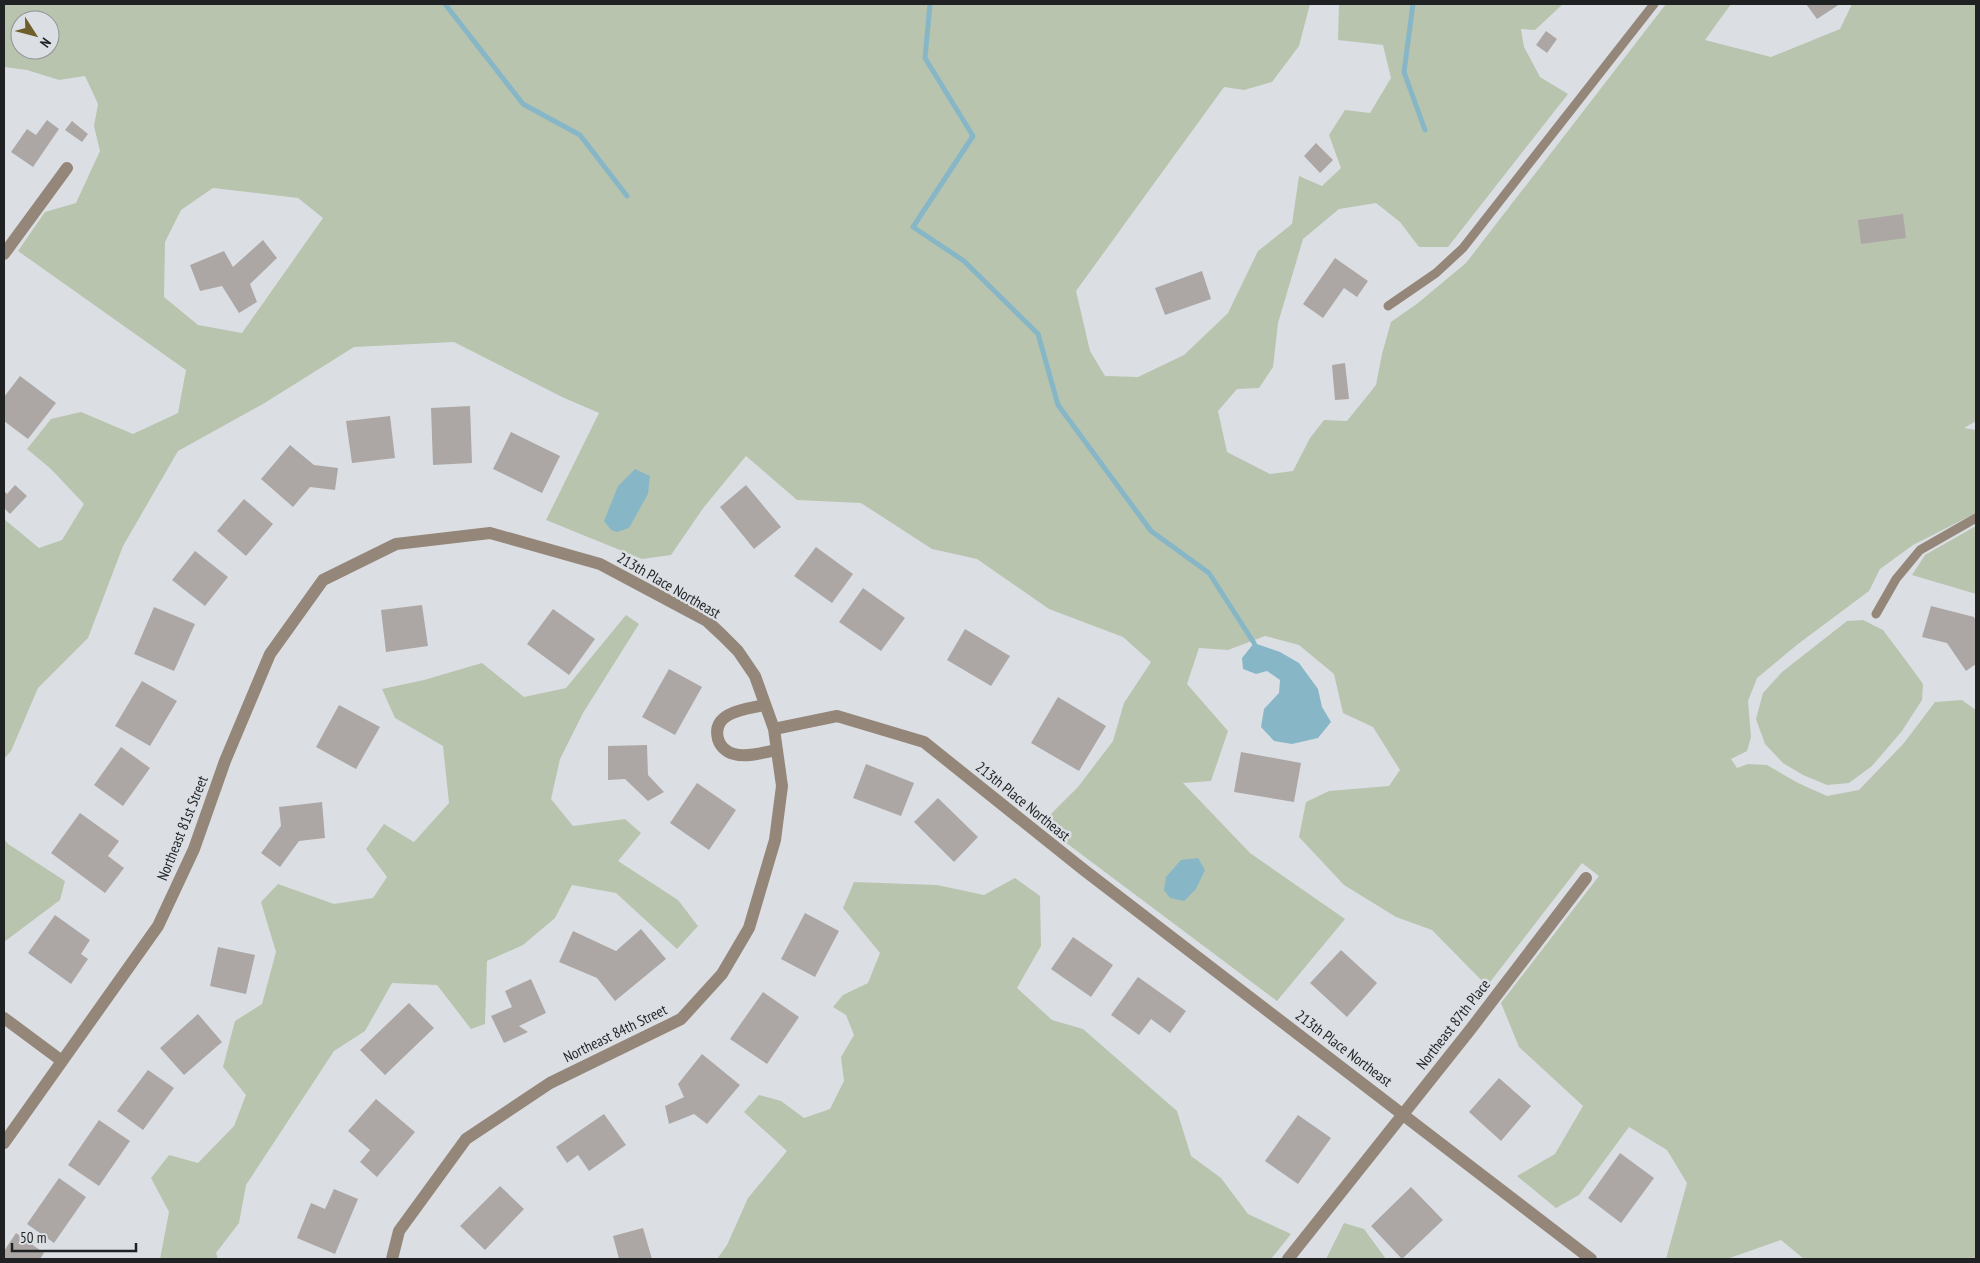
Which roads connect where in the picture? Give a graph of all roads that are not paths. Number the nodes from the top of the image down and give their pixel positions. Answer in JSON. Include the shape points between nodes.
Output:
{"nodes":[{"id":1,"x":1654,"y":4,"type":"edge"},
{"id":2,"x":67,"y":168,"type":"dead end"},
{"id":3,"x":4,"y":254,"type":"edge"},
{"id":4,"x":1388,"y":306,"type":"dead end"},
{"id":5,"x":1976,"y":518,"type":"edge"},
{"id":6,"x":396,"y":544,"type":"joint"},
{"id":7,"x":1876,"y":614,"type":"dead end"},
{"id":8,"x":765,"y":704,"type":"junction"},
{"id":9,"x":774,"y":729,"type":"junction"},
{"id":10,"x":777,"y":750,"type":"junction"},
{"id":11,"x":1586,"y":878,"type":"dead end"},
{"id":12,"x":4,"y":1018,"type":"edge"},
{"id":13,"x":62,"y":1061,"type":"junction"},
{"id":14,"x":1402,"y":1113,"type":"junction"},
{"id":15,"x":4,"y":1143,"type":"edge"},
{"id":16,"x":392,"y":1259,"type":"edge"},
{"id":17,"x":1288,"y":1259,"type":"edge"},
{"id":18,"x":1591,"y":1259,"type":"edge"}],
"edges":[{"from":1,"to":4,"type":"lane","via":[[1463,248],[1436,273]]},
{"from":2,"to":3,"type":"street"},
{"from":5,"to":7,"type":"lane","via":[[1920,550],[1896,579]]},
{"from":6,"to":8,"type":"street","name":"213th Place Northeast","via":[[490,533],[600,564],[707,621],[738,652],[755,676]]},
{"from":6,"to":13,"type":"street","name":"Northeast 81st Street","via":[[323,580],[270,654],[225,761],[194,849],[158,926]]},
{"from":8,"to":9,"type":"street","name":"213th Place Northeast"},
{"from":8,"to":10,"type":"street","via":[[727,715],[718,726],[719,741],[735,755]]},
{"from":9,"to":10,"type":"street","name":"Northeast 84th Street"},
{"from":9,"to":14,"type":"street","name":"213th Place Northeast","via":[[837,716],[924,742],[1084,870]]},
{"from":10,"to":16,"type":"street","name":"Northeast 84th Street","via":[[782,786],[776,840],[749,928],[722,974],[681,1019],[550,1083],[466,1139],[399,1231]]},
{"from":11,"to":14,"type":"street","name":"Northeast 87th Place"},
{"from":12,"to":13,"type":"street"},
{"from":13,"to":15,"type":"street","name":"Northeast 81st Street"},
{"from":14,"to":17,"type":"street","name":"Northeast 87th Place"},
{"from":14,"to":18,"type":"street","name":"213th Place Northeast"}]}
